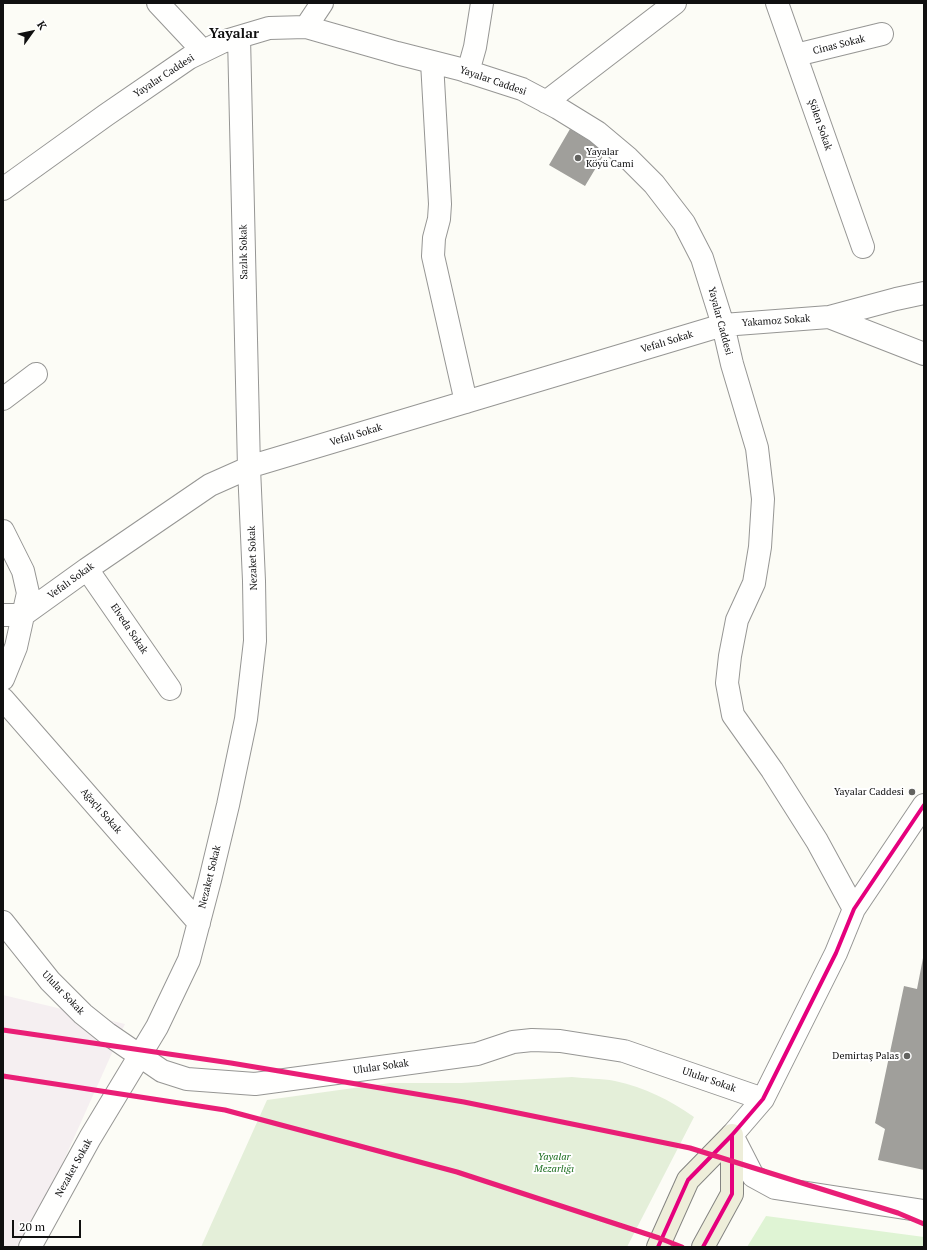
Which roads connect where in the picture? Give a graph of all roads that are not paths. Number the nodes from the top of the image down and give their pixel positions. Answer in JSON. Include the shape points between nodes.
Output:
{"nodes":[{"id":1,"x":158,"y":3,"type":"edge"},
{"id":2,"x":322,"y":3,"type":"edge"},
{"id":3,"x":482,"y":3,"type":"edge"},
{"id":4,"x":674,"y":3,"type":"edge"},
{"id":5,"x":777,"y":3,"type":"edge"},
{"id":6,"x":306,"y":28,"type":"junction"},
{"id":7,"x":882,"y":34,"type":"dead end"},
{"id":8,"x":239,"y":37,"type":"junction"},
{"id":9,"x":203,"y":51,"type":"junction"},
{"id":10,"x":796,"y":55,"type":"junction"},
{"id":11,"x":432,"y":62,"type":"junction"},
{"id":12,"x":468,"y":72,"type":"junction"},
{"id":13,"x":546,"y":102,"type":"junction"},
{"id":14,"x":3,"y":189,"type":"edge"},
{"id":15,"x":862,"y":247,"type":"dead end"},
{"id":16,"x":924,"y":293,"type":"edge"},
{"id":17,"x":829,"y":317,"type":"junction"},
{"id":18,"x":723,"y":326,"type":"junction"},
{"id":19,"x":924,"y":354,"type":"edge"},
{"id":20,"x":36,"y":374,"type":"dead end"},
{"id":21,"x":3,"y":399,"type":"edge"},
{"id":22,"x":466,"y":402,"type":"junction"},
{"id":23,"x":249,"y":468,"type":"junction"},
{"id":24,"x":3,"y":531,"type":"edge"},
{"id":25,"x":88,"y":569,"type":"junction"},
{"id":26,"x":13,"y":615,"type":"edge"},
{"id":27,"x":3,"y":679,"type":"edge"},
{"id":28,"x":170,"y":689,"type":"dead end"},
{"id":29,"x":3,"y":699,"type":"edge"},
{"id":30,"x":924,"y":805,"type":"edge"},
{"id":31,"x":854,"y":909,"type":"junction"},
{"id":32,"x":3,"y":922,"type":"edge"},
{"id":33,"x":199,"y":923,"type":"junction"},
{"id":34,"x":139,"y":1056,"type":"junction"},
{"id":35,"x":763,"y":1099,"type":"junction"},
{"id":36,"x":732,"y":1135,"type":"junction"},
{"id":37,"x":924,"y":1211,"type":"edge"},
{"id":38,"x":30,"y":1247,"type":"edge"},
{"id":39,"x":658,"y":1247,"type":"edge"},
{"id":40,"x":703,"y":1247,"type":"edge"}],
"edges":[{"from":1,"to":9,"type":"street"},
{"from":2,"to":6,"type":"street"},
{"from":3,"to":12,"type":"street"},
{"from":4,"to":13,"type":"street"},
{"from":5,"to":10,"type":"street","name":"Şölen Sokak"},
{"from":6,"to":8,"type":"street","name":"Yayalar Caddesi","via":[[269,28]]},
{"from":6,"to":11,"type":"street","name":"Yayalar Caddesi"},
{"from":7,"to":10,"type":"street","name":"Cinas Sokak"},
{"from":8,"to":9,"type":"street","name":"Yayalar Caddesi"},
{"from":8,"to":23,"type":"street","name":"Sazlık Sokak"},
{"from":9,"to":14,"type":"street","name":"Yayalar Caddesi","via":[[160,77]]},
{"from":10,"to":15,"type":"street","name":"Şölen Sokak"},
{"from":11,"to":12,"type":"street","name":"Yayalar Caddesi"},
{"from":11,"to":22,"type":"street","via":[[440,204],[433,256]]},
{"from":12,"to":13,"type":"street","name":"Yayalar Caddesi","via":[[522,89]]},
{"from":13,"to":18,"type":"street","name":"Yayalar Caddesi","via":[[597,132],[628,158],[667,200],[684,222],[702,258]]},
{"from":16,"to":17,"type":"street","name":"Yakamoz Sokak"},
{"from":17,"to":18,"type":"street","name":"Yakamoz Sokak"},
{"from":17,"to":19,"type":"street"},
{"from":18,"to":22,"type":"street","name":"Vefalı Sokak"},
{"from":18,"to":31,"type":"street","name":"Yayalar Caddesi","via":[[757,448],[763,499],[760,547],[754,583],[737,620],[730,656],[727,683],[733,715],[817,840]]},
{"from":20,"to":21,"type":"street"},
{"from":22,"to":23,"type":"street","name":"Vefalı Sokak"},
{"from":23,"to":25,"type":"street","name":"Vefalı Sokak","via":[[210,485]]},
{"from":23,"to":33,"type":"street","name":"Nezaket Sokak","via":[[255,641],[246,719]]},
{"from":24,"to":26,"type":"street","via":[[23,571],[28,593]]},
{"from":25,"to":26,"type":"street","name":"Vefalı Sokak"},
{"from":25,"to":28,"type":"street","name":"Elveda Sokak"},
{"from":26,"to":27,"type":"street","via":[[16,647]]},
{"from":29,"to":33,"type":"street","name":"Ağaçlı Sokak"},
{"from":30,"to":31,"type":"street"},
{"from":31,"to":35,"type":"street","via":[[836,953]]},
{"from":32,"to":34,"type":"street","name":"Ulular Sokak","via":[[50,981],[83,1014]]},
{"from":33,"to":34,"type":"street","name":"Nezaket Sokak","via":[[189,960],[157,1026]]},
{"from":34,"to":35,"type":"street","name":"Ulular Sokak","via":[[162,1071],[187,1079],[255,1084],[477,1054],[513,1042],[560,1041],[624,1051]]},
{"from":34,"to":38,"type":"street","name":"Nezaket Sokak"},
{"from":35,"to":36,"type":"street"},
{"from":36,"to":37,"type":"street","via":[[753,1176],[774,1188]]},
{"from":36,"to":39,"type":"main road","via":[[688,1180]]},
{"from":36,"to":40,"type":"main road","via":[[732,1194]]}]}
